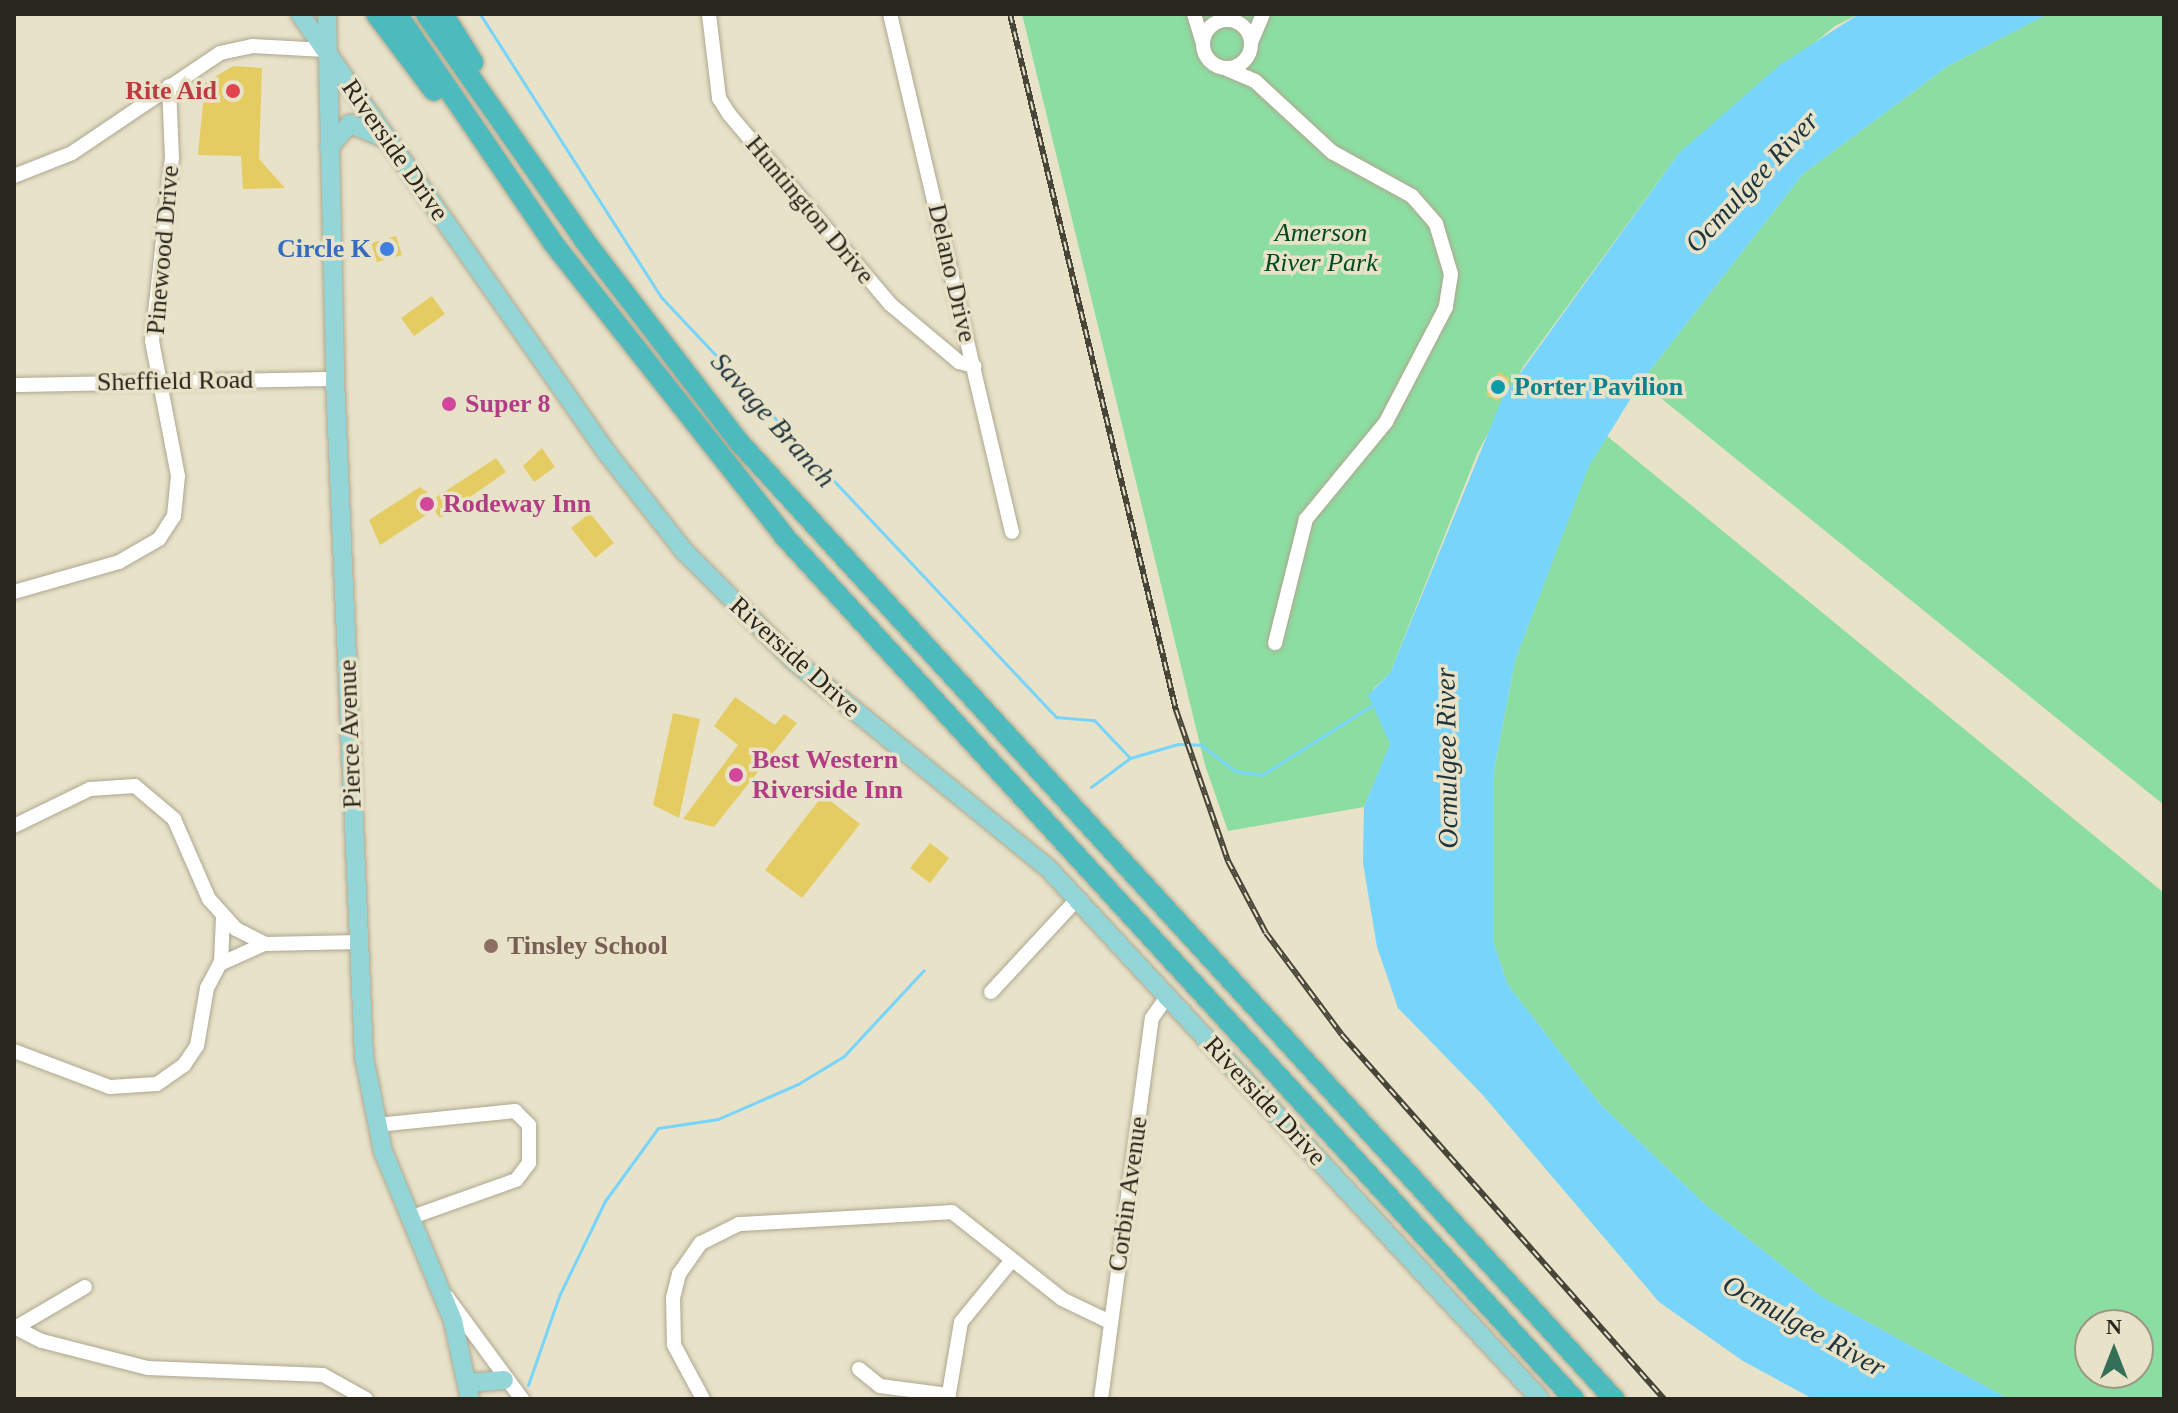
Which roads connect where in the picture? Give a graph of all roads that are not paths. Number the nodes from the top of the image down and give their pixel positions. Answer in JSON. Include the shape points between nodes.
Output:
{"nodes":[{"id":1,"x":300,"y":14,"type":"edge"},
{"id":2,"x":327,"y":14,"type":"edge"},
{"id":3,"x":340,"y":14,"type":"edge"},
{"id":4,"x":376,"y":14,"type":"edge"},
{"id":5,"x":397,"y":14,"type":"edge"},
{"id":6,"x":426,"y":14,"type":"edge"},
{"id":7,"x":443,"y":14,"type":"edge"},
{"id":8,"x":709,"y":14,"type":"edge"},
{"id":9,"x":890,"y":14,"type":"edge"},
{"id":10,"x":1194,"y":14,"type":"edge"},
{"id":11,"x":1262,"y":15,"type":"edge"},
{"id":12,"x":1219,"y":21,"type":"junction"},
{"id":13,"x":1235,"y":21,"type":"junction"},
{"id":14,"x":1203,"y":43,"type":"junction"},
{"id":15,"x":1251,"y":47,"type":"junction"},
{"id":16,"x":326,"y":50,"type":"junction"},
{"id":17,"x":1227,"y":69,"type":"junction"},
{"id":18,"x":1255,"y":81,"type":"junction"},
{"id":19,"x":169,"y":86,"type":"junction"},
{"id":20,"x":501,"y":115,"type":"junction"},
{"id":21,"x":387,"y":140,"type":"junction"},
{"id":22,"x":329,"y":147,"type":"junction"},
{"id":23,"x":14,"y":176,"type":"edge"},
{"id":24,"x":526,"y":205,"type":"junction"},
{"id":25,"x":974,"y":366,"type":"junction"},
{"id":26,"x":335,"y":379,"type":"junction"},
{"id":27,"x":161,"y":380,"type":"junction"},
{"id":28,"x":14,"y":385,"type":"edge"},
{"id":29,"x":1012,"y":532,"type":"dead end"},
{"id":30,"x":14,"y":592,"type":"edge"},
{"id":31,"x":1275,"y":643,"type":"dead end"},
{"id":32,"x":14,"y":826,"type":"edge"},
{"id":33,"x":1077,"y":899,"type":"junction"},
{"id":34,"x":223,"y":916,"type":"junction"},
{"id":35,"x":360,"y":942,"type":"junction"},
{"id":36,"x":265,"y":944,"type":"junction"},
{"id":37,"x":220,"y":964,"type":"junction"},
{"id":38,"x":991,"y":992,"type":"dead end"},
{"id":39,"x":1168,"y":995,"type":"junction"},
{"id":40,"x":14,"y":1051,"type":"edge"},
{"id":41,"x":377,"y":1125,"type":"junction"},
{"id":42,"x":409,"y":1218,"type":"junction"},
{"id":43,"x":1012,"y":1260,"type":"junction"},
{"id":44,"x":85,"y":1287,"type":"dead end"},
{"id":45,"x":443,"y":1293,"type":"junction"},
{"id":46,"x":1110,"y":1322,"type":"junction"},
{"id":47,"x":14,"y":1328,"type":"edge"},
{"id":48,"x":859,"y":1369,"type":"dead end"},
{"id":49,"x":504,"y":1380,"type":"junction"},
{"id":50,"x":470,"y":1391,"type":"edge"},
{"id":51,"x":948,"y":1397,"type":"edge"},
{"id":52,"x":366,"y":1399,"type":"edge"},
{"id":53,"x":522,"y":1399,"type":"edge"},
{"id":54,"x":703,"y":1399,"type":"edge"},
{"id":55,"x":1101,"y":1399,"type":"edge"},
{"id":56,"x":1540,"y":1399,"type":"edge"},
{"id":57,"x":1574,"y":1399,"type":"edge"},
{"id":58,"x":1614,"y":1399,"type":"edge"}],
"edges":[{"from":1,"to":16,"type":"main road","name":"Riverside Drive"},
{"from":2,"to":16,"type":"main road","name":"Pierce Avenue"},
{"from":3,"to":16,"type":"main road","name":"Pierce Avenue"},
{"from":4,"to":24,"type":"highway"},
{"from":5,"to":24,"type":"highway"},
{"from":6,"to":20,"type":"highway"},
{"from":7,"to":20,"type":"highway"},
{"from":8,"to":25,"type":"street","name":"Huntington Drive","via":[[719,98],[729,114],[890,304],[959,362]]},
{"from":9,"to":25,"type":"street","name":"Delano Drive"},
{"from":10,"to":12,"type":"street"},
{"from":10,"to":14,"type":"street"},
{"from":11,"to":13,"type":"street"},
{"from":11,"to":15,"type":"street"},
{"from":12,"to":13,"type":"street"},
{"from":12,"to":14,"type":"street"},
{"from":13,"to":15,"type":"street"},
{"from":14,"to":17,"type":"street","via":[[1209,61]]},
{"from":15,"to":17,"type":"street"},
{"from":15,"to":18,"type":"street"},
{"from":16,"to":19,"type":"street","via":[[236,48]]},
{"from":16,"to":21,"type":"main road","name":"Riverside Drive"},
{"from":16,"to":22,"type":"main road","name":"Pierce Avenue"},
{"from":17,"to":18,"type":"street"},
{"from":18,"to":31,"type":"street","via":[[1308,135],[1412,196],[1442,236],[1451,274],[1446,307],[1386,422],[1306,519]]},
{"from":19,"to":23,"type":"street","via":[[72,153]]},
{"from":19,"to":27,"type":"street","name":"Pinewood Drive","via":[[172,158],[152,341]]},
{"from":20,"to":58,"type":"highway","via":[[656,338],[788,499]]},
{"from":21,"to":22,"type":"main road","via":[[350,124]]},
{"from":21,"to":33,"type":"main road","name":"Riverside Drive","via":[[607,453],[685,552],[794,661],[1004,827]]},
{"from":22,"to":26,"type":"main road","name":"Pierce Avenue"},
{"from":24,"to":57,"type":"highway","via":[[678,409],[784,536]]},
{"from":25,"to":29,"type":"street","name":"Delano Drive"},
{"from":26,"to":27,"type":"street","name":"Sheffield Road"},
{"from":26,"to":35,"type":"main road","name":"Pierce Avenue"},
{"from":27,"to":28,"type":"street","name":"Sheffield Road"},
{"from":27,"to":30,"type":"street","name":"Pinewood Drive","via":[[178,476],[174,516],[159,539],[119,562]]},
{"from":32,"to":34,"type":"street","via":[[90,789],[135,786],[174,819]]},
{"from":33,"to":38,"type":"street"},
{"from":33,"to":39,"type":"main road","name":"Riverside Drive"},
{"from":34,"to":36,"type":"street"},
{"from":34,"to":37,"type":"street","via":[[226,944]]},
{"from":35,"to":36,"type":"street"},
{"from":35,"to":41,"type":"main road","name":"Pierce Avenue","via":[[364,1057]]},
{"from":36,"to":37,"type":"street"},
{"from":37,"to":40,"type":"street","via":[[207,988],[197,1046],[184,1065],[157,1084],[110,1087]]},
{"from":39,"to":46,"type":"street","name":"Corbin Avenue","via":[[1152,1018]]},
{"from":39,"to":56,"type":"main road","name":"Riverside Drive"},
{"from":41,"to":42,"type":"main road","name":"Pierce Avenue"},
{"from":41,"to":42,"type":"street","via":[[515,1111],[529,1125],[529,1163],[516,1180]]},
{"from":42,"to":45,"type":"main road","name":"Pierce Avenue"},
{"from":43,"to":46,"type":"street","via":[[1062,1299]]},
{"from":43,"to":51,"type":"street","via":[[961,1322]]},
{"from":43,"to":54,"type":"street","via":[[952,1212],[905,1210],[724,1227],[701,1243],[679,1274],[670,1328]]},
{"from":44,"to":47,"type":"street"},
{"from":45,"to":49,"type":"street"},
{"from":45,"to":50,"type":"main road","name":"Pierce Avenue"},
{"from":46,"to":55,"type":"street","name":"Corbin Avenue"},
{"from":47,"to":52,"type":"street","via":[[148,1368],[323,1375]]},
{"from":48,"to":51,"type":"street","via":[[880,1386]]},
{"from":49,"to":50,"type":"main road"},
{"from":49,"to":53,"type":"street"}]}
